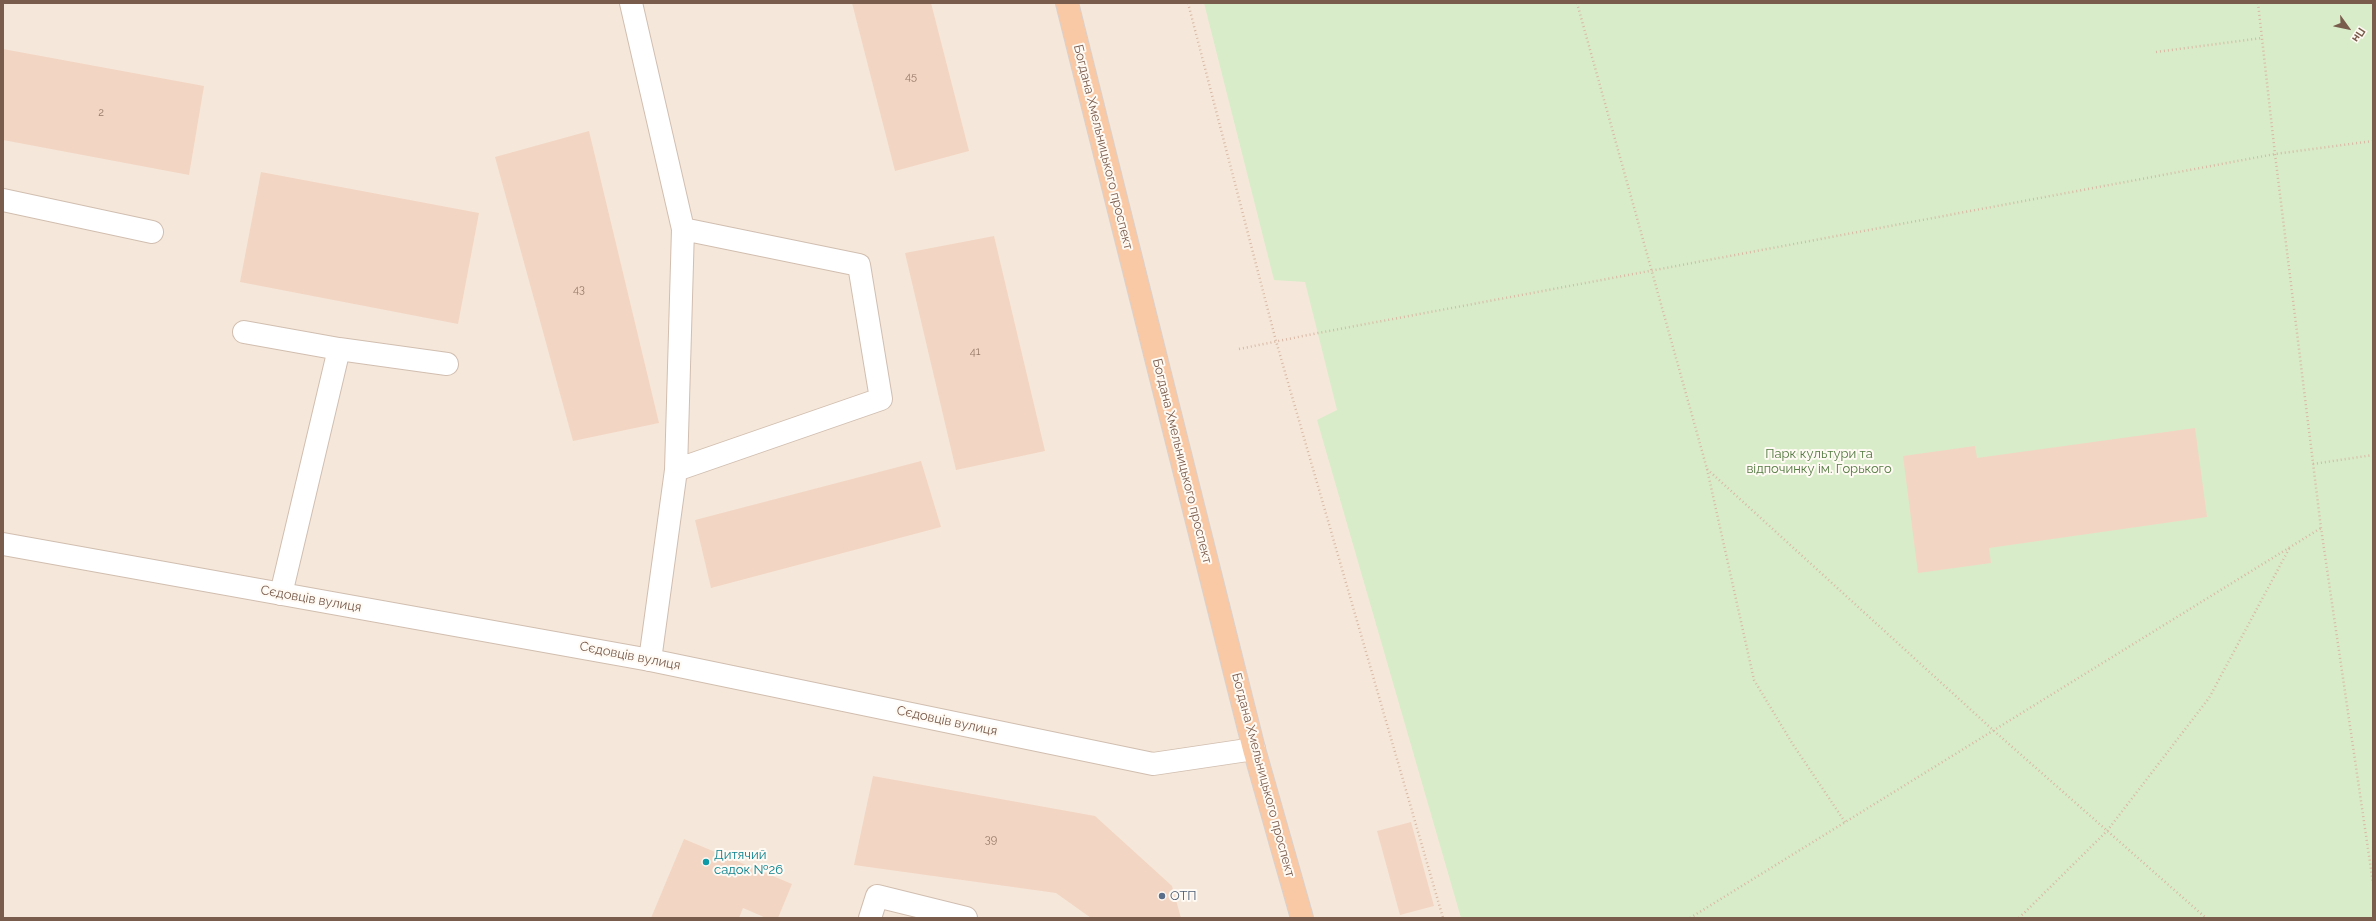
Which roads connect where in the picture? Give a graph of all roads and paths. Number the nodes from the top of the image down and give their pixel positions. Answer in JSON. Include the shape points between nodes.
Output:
{"nodes":[{"id":1,"x":631,"y":3,"type":"edge"},
{"id":2,"x":1067,"y":3,"type":"edge"},
{"id":3,"x":1188,"y":3,"type":"edge"},
{"id":4,"x":1577,"y":3,"type":"edge"},
{"id":5,"x":2258,"y":3,"type":"edge"},
{"id":6,"x":2262,"y":38,"type":"junction"},
{"id":7,"x":2156,"y":52,"type":"dead end"},
{"id":8,"x":2373,"y":141,"type":"edge"},
{"id":9,"x":2275,"y":154,"type":"junction"},
{"id":10,"x":3,"y":200,"type":"edge"},
{"id":11,"x":683,"y":229,"type":"junction"},
{"id":12,"x":152,"y":232,"type":"dead end"},
{"id":13,"x":1652,"y":271,"type":"junction"},
{"id":14,"x":244,"y":332,"type":"dead end"},
{"id":15,"x":1276,"y":342,"type":"junction"},
{"id":16,"x":339,"y":349,"type":"junction"},
{"id":17,"x":1239,"y":350,"type":"dead end"},
{"id":18,"x":447,"y":364,"type":"dead end"},
{"id":19,"x":2373,"y":455,"type":"edge"},
{"id":20,"x":2313,"y":464,"type":"junction"},
{"id":21,"x":1707,"y":469,"type":"junction"},
{"id":22,"x":676,"y":470,"type":"junction"},
{"id":23,"x":2321,"y":528,"type":"junction"},
{"id":24,"x":3,"y":544,"type":"edge"},
{"id":25,"x":2290,"y":546,"type":"junction"},
{"id":26,"x":281,"y":594,"type":"junction"},
{"id":27,"x":650,"y":660,"type":"junction"},
{"id":28,"x":1994,"y":730,"type":"junction"},
{"id":29,"x":1254,"y":749,"type":"junction"},
{"id":30,"x":1845,"y":822,"type":"junction"},
{"id":31,"x":2107,"y":831,"type":"junction"},
{"id":32,"x":2372,"y":872,"type":"edge"},
{"id":33,"x":2373,"y":883,"type":"edge"},
{"id":34,"x":870,"y":918,"type":"edge"},
{"id":35,"x":966,"y":918,"type":"edge"},
{"id":36,"x":1302,"y":918,"type":"edge"},
{"id":37,"x":1443,"y":918,"type":"edge"},
{"id":38,"x":1690,"y":918,"type":"edge"},
{"id":39,"x":2019,"y":918,"type":"edge"},
{"id":40,"x":2206,"y":918,"type":"edge"}],
"edges":[{"from":1,"to":11,"type":"street"},
{"from":2,"to":29,"type":"highway","name":"Богдана Хмельницького проспект"},
{"from":3,"to":15,"type":"path"},
{"from":4,"to":13,"type":"path"},
{"from":5,"to":6,"type":"path"},
{"from":6,"to":7,"type":"path"},
{"from":6,"to":9,"type":"path"},
{"from":8,"to":9,"type":"path"},
{"from":9,"to":13,"type":"path"},
{"from":9,"to":20,"type":"path"},
{"from":10,"to":12,"type":"street"},
{"from":11,"to":22,"type":"street"},
{"from":11,"to":22,"type":"street","via":[[859,265],[881,399]]},
{"from":13,"to":15,"type":"path"},
{"from":13,"to":21,"type":"path"},
{"from":14,"to":16,"type":"street"},
{"from":15,"to":17,"type":"path"},
{"from":15,"to":37,"type":"path"},
{"from":16,"to":18,"type":"street"},
{"from":16,"to":26,"type":"street"},
{"from":19,"to":20,"type":"path"},
{"from":20,"to":23,"type":"path"},
{"from":21,"to":28,"type":"path"},
{"from":21,"to":30,"type":"path","via":[[1754,680]]},
{"from":22,"to":27,"type":"street"},
{"from":23,"to":25,"type":"path"},
{"from":23,"to":32,"type":"path"},
{"from":24,"to":26,"type":"street","name":"Сєдовців вулиця"},
{"from":25,"to":28,"type":"path"},
{"from":25,"to":31,"type":"path","via":[[2209,698]]},
{"from":26,"to":27,"type":"street","name":"Сєдовців вулиця"},
{"from":27,"to":29,"type":"street","name":"Сєдовців вулиця","via":[[1153,764]]},
{"from":28,"to":30,"type":"path"},
{"from":28,"to":31,"type":"path"},
{"from":29,"to":36,"type":"highway","name":"Богдана Хмельницького проспект"},
{"from":30,"to":38,"type":"path"},
{"from":31,"to":39,"type":"path"},
{"from":31,"to":40,"type":"path"},
{"from":32,"to":33,"type":"path"},
{"from":34,"to":35,"type":"street","via":[[877,896]]}]}
